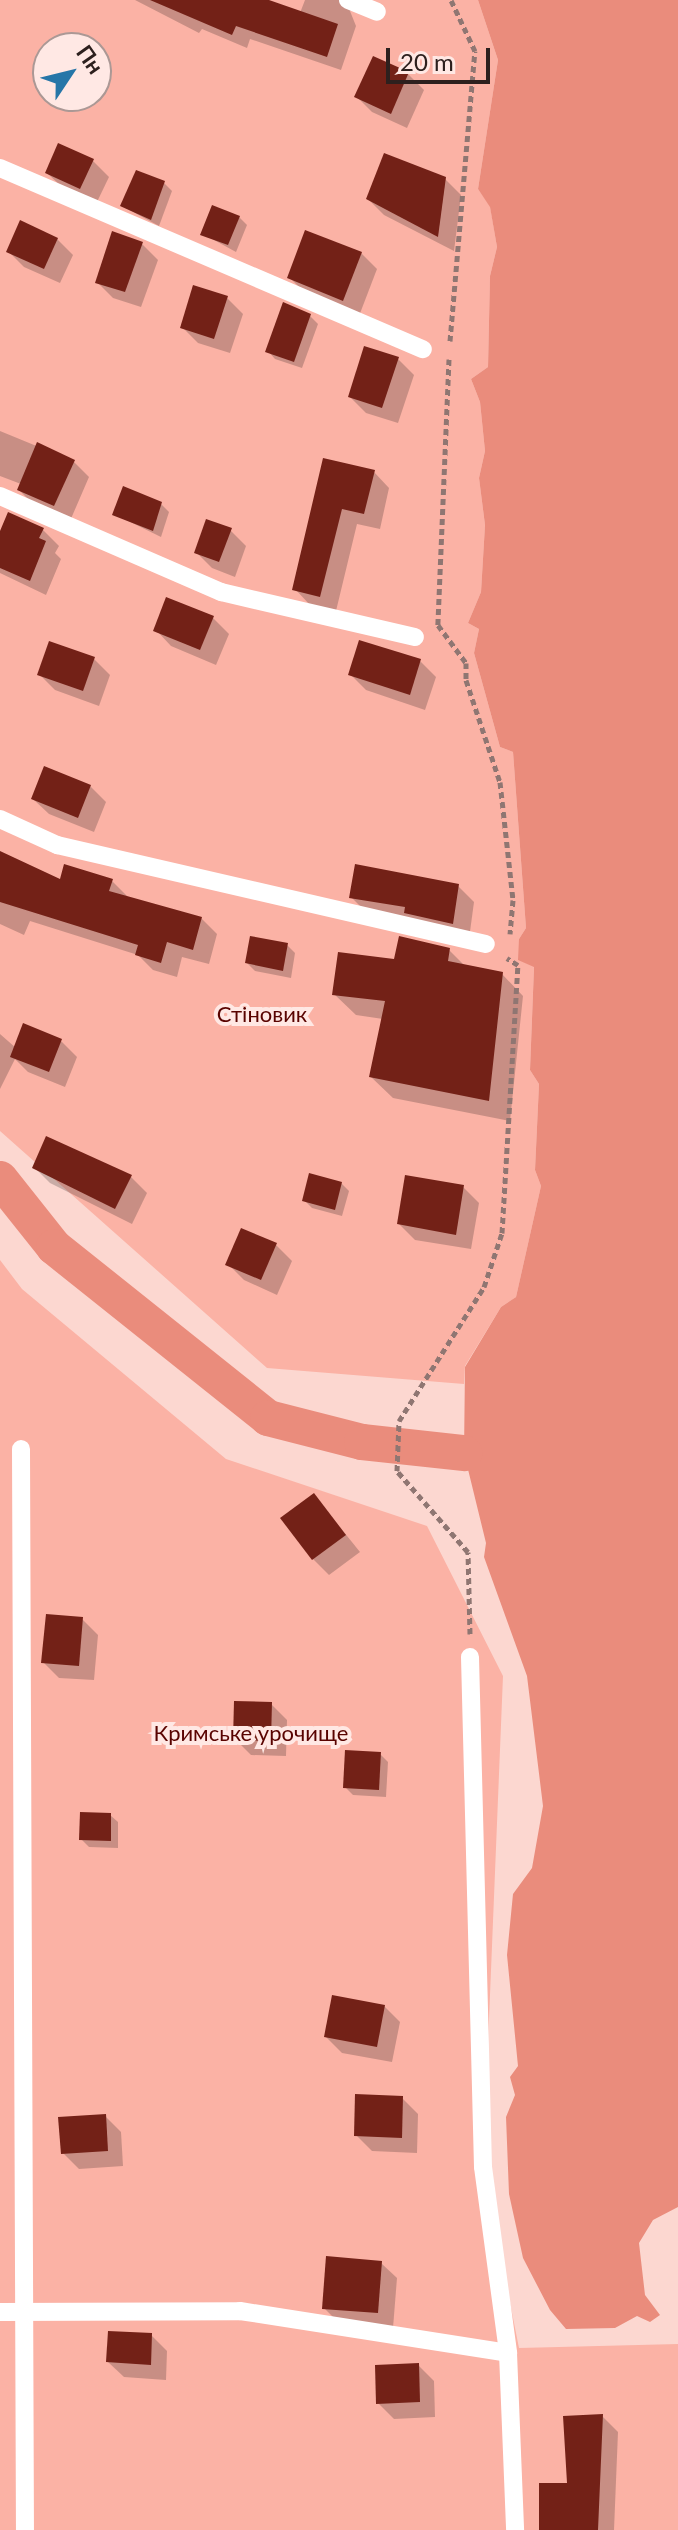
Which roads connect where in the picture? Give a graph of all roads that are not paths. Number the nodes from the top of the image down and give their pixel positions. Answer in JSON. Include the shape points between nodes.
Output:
{"nodes":[{"id":1,"x":348,"y":0,"type":"edge"},
{"id":2,"x":377,"y":12,"type":"dead end"},
{"id":3,"x":0,"y":168,"type":"edge"},
{"id":4,"x":423,"y":349,"type":"dead end"},
{"id":5,"x":0,"y":496,"type":"edge"},
{"id":6,"x":415,"y":637,"type":"dead end"},
{"id":7,"x":0,"y":819,"type":"edge"},
{"id":8,"x":486,"y":944,"type":"road end"},
{"id":9,"x":21,"y":1449,"type":"dead end"},
{"id":10,"x":470,"y":1657,"type":"road end"},
{"id":11,"x":0,"y":2312,"type":"edge"},
{"id":12,"x":26,"y":2312,"type":"junction"},
{"id":13,"x":508,"y":2353,"type":"junction"},
{"id":14,"x":25,"y":2530,"type":"edge"},
{"id":15,"x":515,"y":2530,"type":"edge"}],
"edges":[{"from":1,"to":2,"type":"lane"},
{"from":3,"to":4,"type":"lane"},
{"from":5,"to":6,"type":"lane","via":[[221,592]]},
{"from":7,"to":8,"type":"lane","via":[[57,845]]},
{"from":9,"to":12,"type":"lane"},
{"from":10,"to":13,"type":"lane","via":[[483,2167]]},
{"from":11,"to":12,"type":"lane"},
{"from":12,"to":13,"type":"lane","via":[[240,2311]]},
{"from":12,"to":14,"type":"lane"},
{"from":13,"to":15,"type":"lane"}]}
